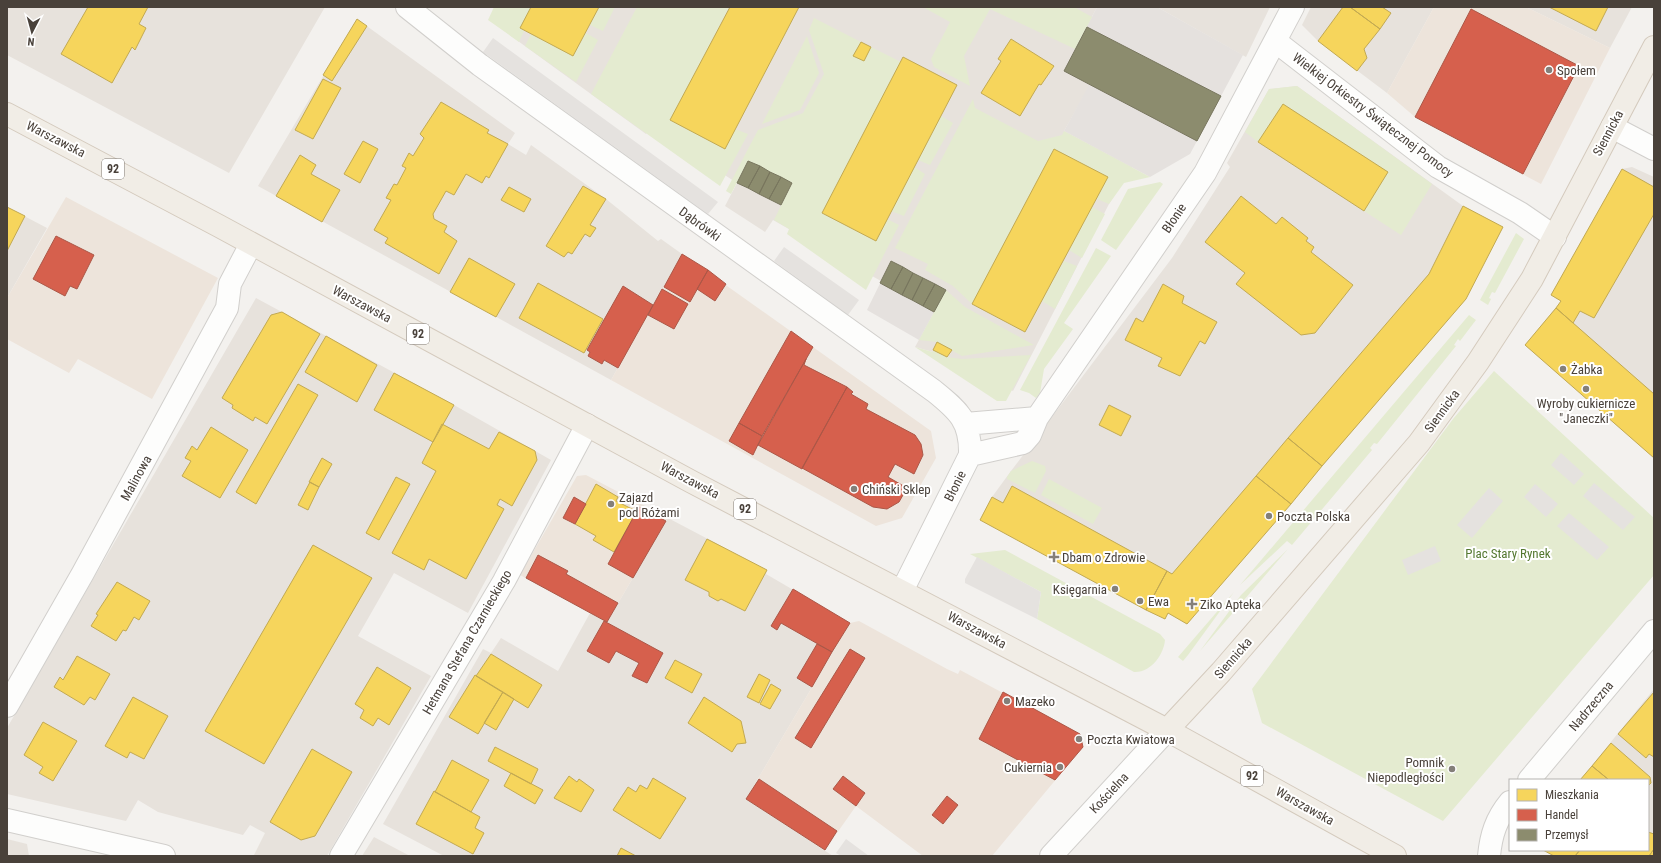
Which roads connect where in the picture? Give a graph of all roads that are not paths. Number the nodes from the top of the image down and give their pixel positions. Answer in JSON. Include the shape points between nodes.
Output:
{"nodes":[{"id":1,"x":407,"y":7,"type":"edge"},
{"id":2,"x":1293,"y":7,"type":"edge"},
{"id":3,"x":1275,"y":41,"type":"junction"},
{"id":4,"x":1654,"y":47,"type":"edge"},
{"id":5,"x":7,"y":114,"type":"edge"},
{"id":6,"x":1612,"y":127,"type":"junction"},
{"id":7,"x":1654,"y":149,"type":"edge"},
{"id":8,"x":1555,"y":237,"type":"junction"},
{"id":9,"x":251,"y":244,"type":"junction"},
{"id":10,"x":1037,"y":418,"type":"junction"},
{"id":11,"x":965,"y":424,"type":"junction"},
{"id":12,"x":588,"y":425,"type":"junction"},
{"id":13,"x":970,"y":455,"type":"junction"},
{"id":14,"x":902,"y":591,"type":"junction"},
{"id":15,"x":1654,"y":631,"type":"edge"},
{"id":16,"x":7,"y":706,"type":"edge"},
{"id":17,"x":1167,"y":730,"type":"junction"},
{"id":18,"x":1530,"y":779,"type":"edge"},
{"id":19,"x":1506,"y":807,"type":"edge"},
{"id":20,"x":7,"y":820,"type":"edge"},
{"id":21,"x":164,"y":856,"type":"edge"},
{"id":22,"x":341,"y":856,"type":"edge"},
{"id":23,"x":1051,"y":856,"type":"edge"},
{"id":24,"x":1395,"y":856,"type":"edge"},
{"id":25,"x":1489,"y":856,"type":"edge"}],
"edges":[{"from":1,"to":11,"type":"street","name":"Dąbrówki","via":[[480,65],[934,391],[952,406]]},
{"from":2,"to":3,"type":"street","name":"Błonie"},
{"from":3,"to":8,"type":"street","name":"Wielkiej Orkiestry Świątecznej Pomocy","via":[[1438,167],[1520,213]]},
{"from":3,"to":10,"type":"street","name":"Błonie","via":[[1205,173]]},
{"from":4,"to":6,"type":"main road","name":"Siennicka"},
{"from":5,"to":9,"type":"main road","name":"Warszawska","number":"92"},
{"from":6,"to":7,"type":"street"},
{"from":6,"to":8,"type":"main road","name":"Siennicka"},
{"from":8,"to":17,"type":"main road","name":"Siennicka","via":[[1503,325],[1418,443],[1209,686]]},
{"from":9,"to":12,"type":"main road","name":"Warszawska","number":"92"},
{"from":9,"to":16,"type":"street","name":"Malinowa","via":[[230,284],[227,308],[84,573]]},
{"from":10,"to":11,"type":"street"},
{"from":10,"to":13,"type":"street","name":"Błonie","via":[[1023,443]]},
{"from":11,"to":13,"type":"street","name":"Dąbrówki","via":[[970,437]]},
{"from":12,"to":14,"type":"main road","name":"Warszawska","number":"92"},
{"from":12,"to":22,"type":"street","name":"Hetmana Stefana Czarnieckiego","via":[[504,581]]},
{"from":13,"to":14,"type":"street","name":"Błonie"},
{"from":14,"to":17,"type":"main road","name":"Warszawska","number":"92"},
{"from":15,"to":18,"type":"street","name":"Nadrzeczna"},
{"from":17,"to":23,"type":"street","name":"Kościelna"},
{"from":17,"to":24,"type":"main road","name":"Warszawska","number":"92"},
{"from":19,"to":25,"type":"street","via":[[1492,835]]},
{"from":20,"to":21,"type":"street"}]}
